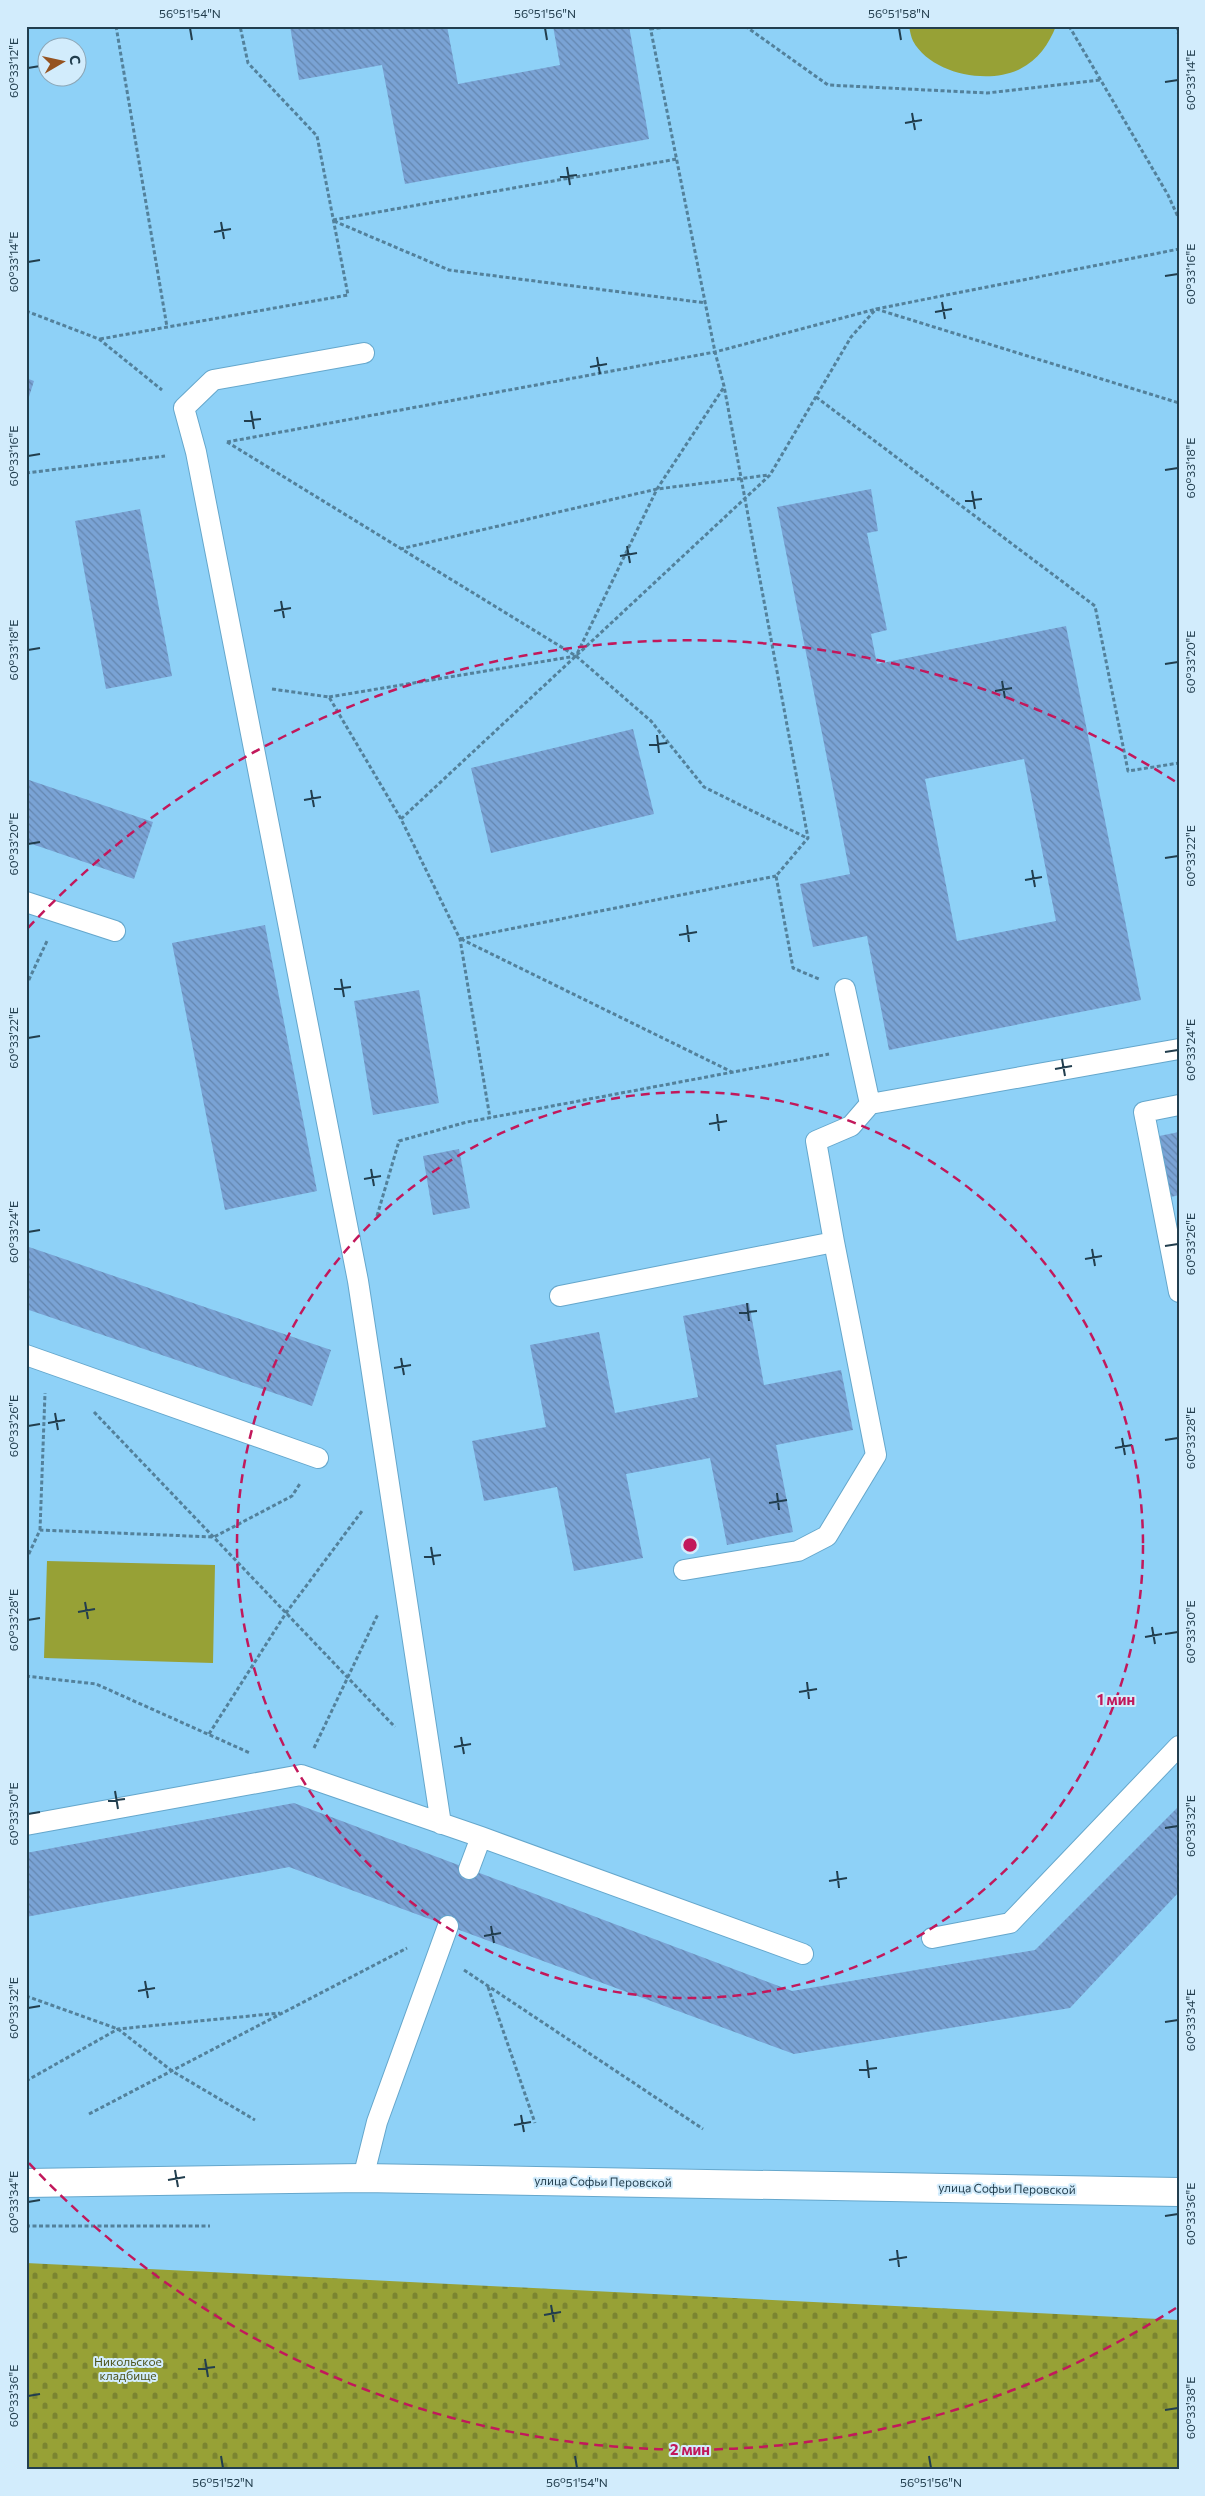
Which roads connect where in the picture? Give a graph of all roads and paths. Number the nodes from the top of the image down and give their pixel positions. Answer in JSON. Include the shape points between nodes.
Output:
{"nodes":[{"id":1,"x":116,"y":26,"type":"edge"},
{"id":2,"x":240,"y":26,"type":"edge"},
{"id":3,"x":676,"y":26,"type":"edge"},
{"id":4,"x":745,"y":26,"type":"edge"},
{"id":5,"x":1069,"y":26,"type":"edge"},
{"id":6,"x":1177,"y":26,"type":"edge"},
{"id":7,"x":650,"y":28,"type":"edge"},
{"id":8,"x":1179,"y":37,"type":"edge"},
{"id":9,"x":1100,"y":80,"type":"junction"},
{"id":10,"x":677,"y":159,"type":"junction"},
{"id":11,"x":1179,"y":219,"type":"edge"},
{"id":12,"x":333,"y":220,"type":"junction"},
{"id":13,"x":1179,"y":249,"type":"edge"},
{"id":14,"x":706,"y":303,"type":"junction"},
{"id":15,"x":876,"y":309,"type":"junction"},
{"id":16,"x":26,"y":311,"type":"edge"},
{"id":17,"x":167,"y":327,"type":"junction"},
{"id":18,"x":99,"y":339,"type":"junction"},
{"id":19,"x":715,"y":352,"type":"junction"},
{"id":20,"x":364,"y":353,"type":"dead end"},
{"id":21,"x":724,"y":386,"type":"junction"},
{"id":22,"x":816,"y":397,"type":"junction"},
{"id":23,"x":1179,"y":403,"type":"edge"},
{"id":24,"x":184,"y":408,"type":"junction"},
{"id":25,"x":227,"y":442,"type":"junction"},
{"id":26,"x":196,"y":452,"type":"junction"},
{"id":27,"x":26,"y":473,"type":"edge"},
{"id":28,"x":770,"y":475,"type":"junction"},
{"id":29,"x":740,"y":479,"type":"junction"},
{"id":30,"x":657,"y":489,"type":"junction"},
{"id":31,"x":743,"y":499,"type":"junction"},
{"id":32,"x":400,"y":549,"type":"junction"},
{"id":33,"x":576,"y":656,"type":"junction"},
{"id":34,"x":240,"y":684,"type":"junction"},
{"id":35,"x":329,"y":697,"type":"junction"},
{"id":36,"x":1179,"y":763,"type":"edge"},
{"id":37,"x":401,"y":819,"type":"junction"},
{"id":38,"x":808,"y":838,"type":"junction"},
{"id":39,"x":776,"y":876,"type":"junction"},
{"id":40,"x":26,"y":902,"type":"edge"},
{"id":41,"x":60,"y":913,"type":"junction"},
{"id":42,"x":115,"y":932,"type":"dead end"},
{"id":43,"x":460,"y":939,"type":"junction"},
{"id":44,"x":26,"y":986,"type":"edge"},
{"id":45,"x":845,"y":989,"type":"joint"},
{"id":46,"x":858,"y":1049,"type":"junction"},
{"id":47,"x":1179,"y":1049,"type":"edge"},
{"id":48,"x":732,"y":1073,"type":"junction"},
{"id":49,"x":870,"y":1104,"type":"junction"},
{"id":50,"x":1179,"y":1105,"type":"edge"},
{"id":51,"x":490,"y":1118,"type":"junction"},
{"id":52,"x":374,"y":1225,"type":"dead end"},
{"id":53,"x":834,"y":1242,"type":"junction"},
{"id":54,"x":1179,"y":1292,"type":"edge"},
{"id":55,"x":560,"y":1296,"type":"dead end"},
{"id":56,"x":26,"y":1355,"type":"edge"},
{"id":57,"x":47,"y":1362,"type":"junction"},
{"id":58,"x":93,"y":1411,"type":"dead end"},
{"id":59,"x":318,"y":1458,"type":"joint"},
{"id":60,"x":388,"y":1477,"type":"junction"},
{"id":61,"x":40,"y":1530,"type":"junction"},
{"id":62,"x":214,"y":1537,"type":"junction"},
{"id":63,"x":26,"y":1560,"type":"edge"},
{"id":64,"x":402,"y":1566,"type":"junction"},
{"id":65,"x":684,"y":1570,"type":"dead end"},
{"id":66,"x":286,"y":1613,"type":"junction"},
{"id":67,"x":26,"y":1676,"type":"edge"},
{"id":68,"x":348,"y":1677,"type":"junction"},
{"id":69,"x":209,"y":1734,"type":"junction"},
{"id":70,"x":1179,"y":1746,"type":"edge"},
{"id":71,"x":432,"y":1765,"type":"junction"},
{"id":72,"x":301,"y":1775,"type":"junction"},
{"id":73,"x":441,"y":1824,"type":"junction"},
{"id":74,"x":26,"y":1825,"type":"edge"},
{"id":75,"x":481,"y":1836,"type":"junction"},
{"id":76,"x":469,"y":1869,"type":"dead end"},
{"id":77,"x":448,"y":1926,"type":"dead end"},
{"id":78,"x":932,"y":1938,"type":"dead end"},
{"id":79,"x":803,"y":1954,"type":"dead end"},
{"id":80,"x":488,"y":1985,"type":"dead end"},
{"id":81,"x":26,"y":1996,"type":"edge"},
{"id":82,"x":284,"y":2013,"type":"dead end"},
{"id":83,"x":118,"y":2030,"type":"junction"},
{"id":84,"x":26,"y":2081,"type":"edge"},
{"id":85,"x":255,"y":2120,"type":"dead end"},
{"id":86,"x":535,"y":2123,"type":"dead end"},
{"id":87,"x":363,"y":2178,"type":"junction"},
{"id":88,"x":26,"y":2183,"type":"edge"},
{"id":89,"x":1179,"y":2192,"type":"edge"},
{"id":90,"x":26,"y":2226,"type":"edge"},
{"id":91,"x":210,"y":2226,"type":"dead end"}],
"edges":[{"from":1,"to":17,"type":"path"},
{"from":2,"to":12,"type":"path","via":[[248,63],[317,136]]},
{"from":3,"to":7,"type":"path"},
{"from":4,"to":9,"type":"path","via":[[828,85],[987,93]]},
{"from":5,"to":9,"type":"path"},
{"from":6,"to":8,"type":"path"},
{"from":7,"to":10,"type":"path"},
{"from":9,"to":11,"type":"path"},
{"from":10,"to":12,"type":"path"},
{"from":10,"to":14,"type":"path"},
{"from":12,"to":14,"type":"path","via":[[450,270]]},
{"from":12,"to":17,"type":"path","via":[[348,295]]},
{"from":13,"to":15,"type":"path"},
{"from":14,"to":19,"type":"path"},
{"from":15,"to":19,"type":"path"},
{"from":15,"to":22,"type":"path","via":[[851,337]]},
{"from":15,"to":23,"type":"path"},
{"from":16,"to":18,"type":"path"},
{"from":17,"to":18,"type":"path"},
{"from":18,"to":24,"type":"path"},
{"from":19,"to":21,"type":"path"},
{"from":19,"to":25,"type":"path"},
{"from":20,"to":24,"type":"lane","via":[[213,380]]},
{"from":21,"to":29,"type":"path"},
{"from":21,"to":30,"type":"path"},
{"from":22,"to":28,"type":"path"},
{"from":22,"to":36,"type":"path","via":[[1095,606],[1128,771]]},
{"from":24,"to":25,"type":"path"},
{"from":24,"to":26,"type":"lane"},
{"from":25,"to":32,"type":"path"},
{"from":26,"to":27,"type":"path"},
{"from":26,"to":34,"type":"lane"},
{"from":28,"to":29,"type":"path"},
{"from":28,"to":31,"type":"path"},
{"from":29,"to":30,"type":"path"},
{"from":29,"to":31,"type":"path"},
{"from":30,"to":32,"type":"path"},
{"from":30,"to":33,"type":"path"},
{"from":31,"to":33,"type":"path"},
{"from":31,"to":38,"type":"path"},
{"from":32,"to":33,"type":"path"},
{"from":33,"to":35,"type":"path"},
{"from":33,"to":37,"type":"path"},
{"from":33,"to":38,"type":"path","via":[[651,721],[704,787]]},
{"from":34,"to":35,"type":"path"},
{"from":34,"to":60,"type":"lane","via":[[358,1281]]},
{"from":35,"to":37,"type":"path"},
{"from":37,"to":43,"type":"path"},
{"from":38,"to":39,"type":"path"},
{"from":39,"to":43,"type":"path"},
{"from":39,"to":45,"type":"path","via":[[793,968]]},
{"from":40,"to":41,"type":"lane"},
{"from":41,"to":42,"type":"lane"},
{"from":41,"to":44,"type":"path"},
{"from":43,"to":48,"type":"path"},
{"from":43,"to":51,"type":"path"},
{"from":45,"to":46,"type":"lane"},
{"from":46,"to":48,"type":"path"},
{"from":46,"to":49,"type":"lane"},
{"from":47,"to":49,"type":"lane"},
{"from":48,"to":51,"type":"path"},
{"from":49,"to":53,"type":"lane","via":[[851,1126],[816,1141]]},
{"from":50,"to":54,"type":"lane","via":[[1144,1112]]},
{"from":51,"to":52,"type":"path","via":[[399,1141]]},
{"from":53,"to":55,"type":"lane"},
{"from":53,"to":65,"type":"lane","via":[[876,1455],[826,1536],[798,1551]]},
{"from":56,"to":57,"type":"lane"},
{"from":57,"to":59,"type":"lane"},
{"from":57,"to":61,"type":"path"},
{"from":58,"to":62,"type":"path"},
{"from":59,"to":62,"type":"path","via":[[292,1496]]},
{"from":60,"to":64,"type":"lane"},
{"from":60,"to":66,"type":"path"},
{"from":61,"to":62,"type":"path"},
{"from":61,"to":63,"type":"path"},
{"from":62,"to":66,"type":"path"},
{"from":64,"to":68,"type":"path"},
{"from":64,"to":71,"type":"lane"},
{"from":66,"to":68,"type":"path"},
{"from":66,"to":69,"type":"path"},
{"from":67,"to":69,"type":"path","via":[[96,1684]]},
{"from":68,"to":71,"type":"path"},
{"from":68,"to":72,"type":"path"},
{"from":69,"to":72,"type":"path"},
{"from":70,"to":78,"type":"lane","via":[[1010,1923]]},
{"from":71,"to":73,"type":"lane"},
{"from":72,"to":73,"type":"lane"},
{"from":72,"to":74,"type":"lane"},
{"from":73,"to":75,"type":"lane"},
{"from":75,"to":76,"type":"lane"},
{"from":75,"to":79,"type":"lane"},
{"from":77,"to":87,"type":"lane","via":[[377,2122]]},
{"from":80,"to":86,"type":"path"},
{"from":81,"to":83,"type":"path"},
{"from":82,"to":83,"type":"path"},
{"from":83,"to":84,"type":"path"},
{"from":83,"to":85,"type":"path","via":[[172,2070]]},
{"from":87,"to":88,"type":"street","name":"улица Софьи Перовской"},
{"from":87,"to":89,"type":"street","name":"улица Софьи Перовской"},
{"from":90,"to":91,"type":"path"}]}
